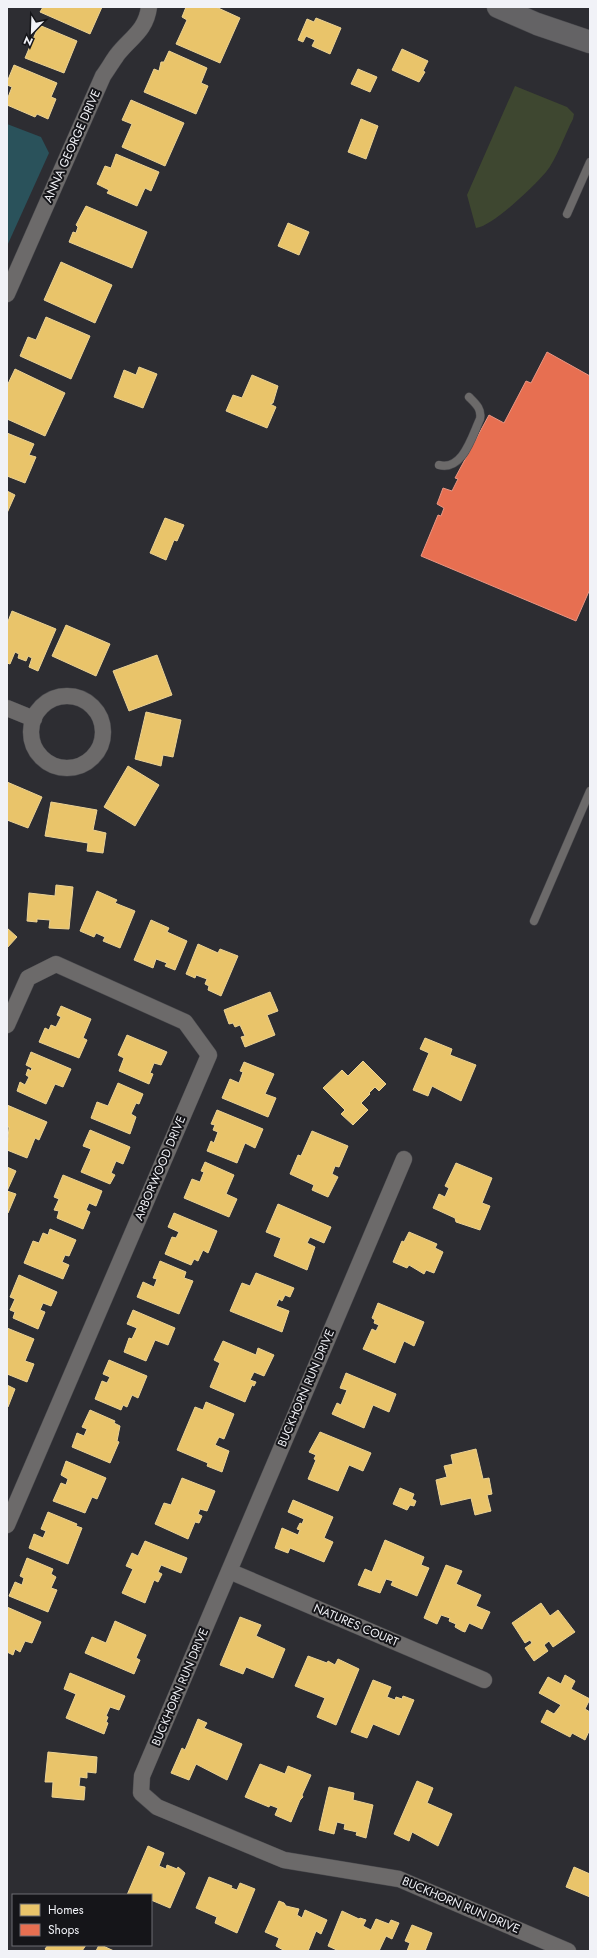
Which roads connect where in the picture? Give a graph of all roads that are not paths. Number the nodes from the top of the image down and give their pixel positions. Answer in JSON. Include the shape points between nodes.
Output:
{"nodes":[{"id":1,"x":149,"y":7,"type":"edge"},
{"id":2,"x":498,"y":7,"type":"edge"},
{"id":3,"x":537,"y":24,"type":"junction"},
{"id":4,"x":590,"y":42,"type":"edge"},
{"id":5,"x":590,"y":55,"type":"edge"},
{"id":6,"x":590,"y":162,"type":"edge"},
{"id":7,"x":567,"y":214,"type":"dead end"},
{"id":8,"x":7,"y":294,"type":"edge"},
{"id":9,"x":469,"y":397,"type":"dead end"},
{"id":10,"x":439,"y":465,"type":"dead end"},
{"id":11,"x":7,"y":708,"type":"edge"},
{"id":12,"x":34,"y":719,"type":"junction"},
{"id":13,"x":590,"y":790,"type":"edge"},
{"id":14,"x":534,"y":921,"type":"dead end"},
{"id":15,"x":7,"y":1025,"type":"edge"},
{"id":16,"x":404,"y":1160,"type":"dead end"},
{"id":17,"x":7,"y":1525,"type":"edge"},
{"id":18,"x":229,"y":1570,"type":"junction"},
{"id":19,"x":484,"y":1680,"type":"dead end"},
{"id":20,"x":568,"y":1951,"type":"edge"}],
"edges":[{"from":1,"to":8,"type":"street","name":"ANNA GEORGE DRIVE","via":[[139,33],[117,54],[103,76]]},
{"from":2,"to":3,"type":"main road"},
{"from":3,"to":4,"type":"main road"},
{"from":3,"to":5,"type":"main road"},
{"from":6,"to":7,"type":"lane"},
{"from":9,"to":10,"type":"lane","via":[[480,409],[480,419],[459,460],[447,467]]},
{"from":11,"to":12,"type":"street"},
{"from":12,"to":12,"type":"street","via":[[31,737],[33,745],[44,759],[55,766],[68,768],[85,763],[101,743],[103,734],[99,716],[94,709],[79,699],[70,697],[52,700],[38,711]]},
{"from":13,"to":14,"type":"lane"},
{"from":15,"to":17,"type":"street","name":"ARBORWOOD DRIVE","via":[[28,978],[56,964],[185,1022],[209,1055]]},
{"from":16,"to":18,"type":"street","name":"BUCKHORN RUN DRIVE"},
{"from":18,"to":19,"type":"street","name":"NATURES COURT"},
{"from":18,"to":20,"type":"street","name":"BUCKHORN RUN DRIVE","via":[[142,1776],[141,1793],[157,1806],[284,1860],[399,1879]]}]}
